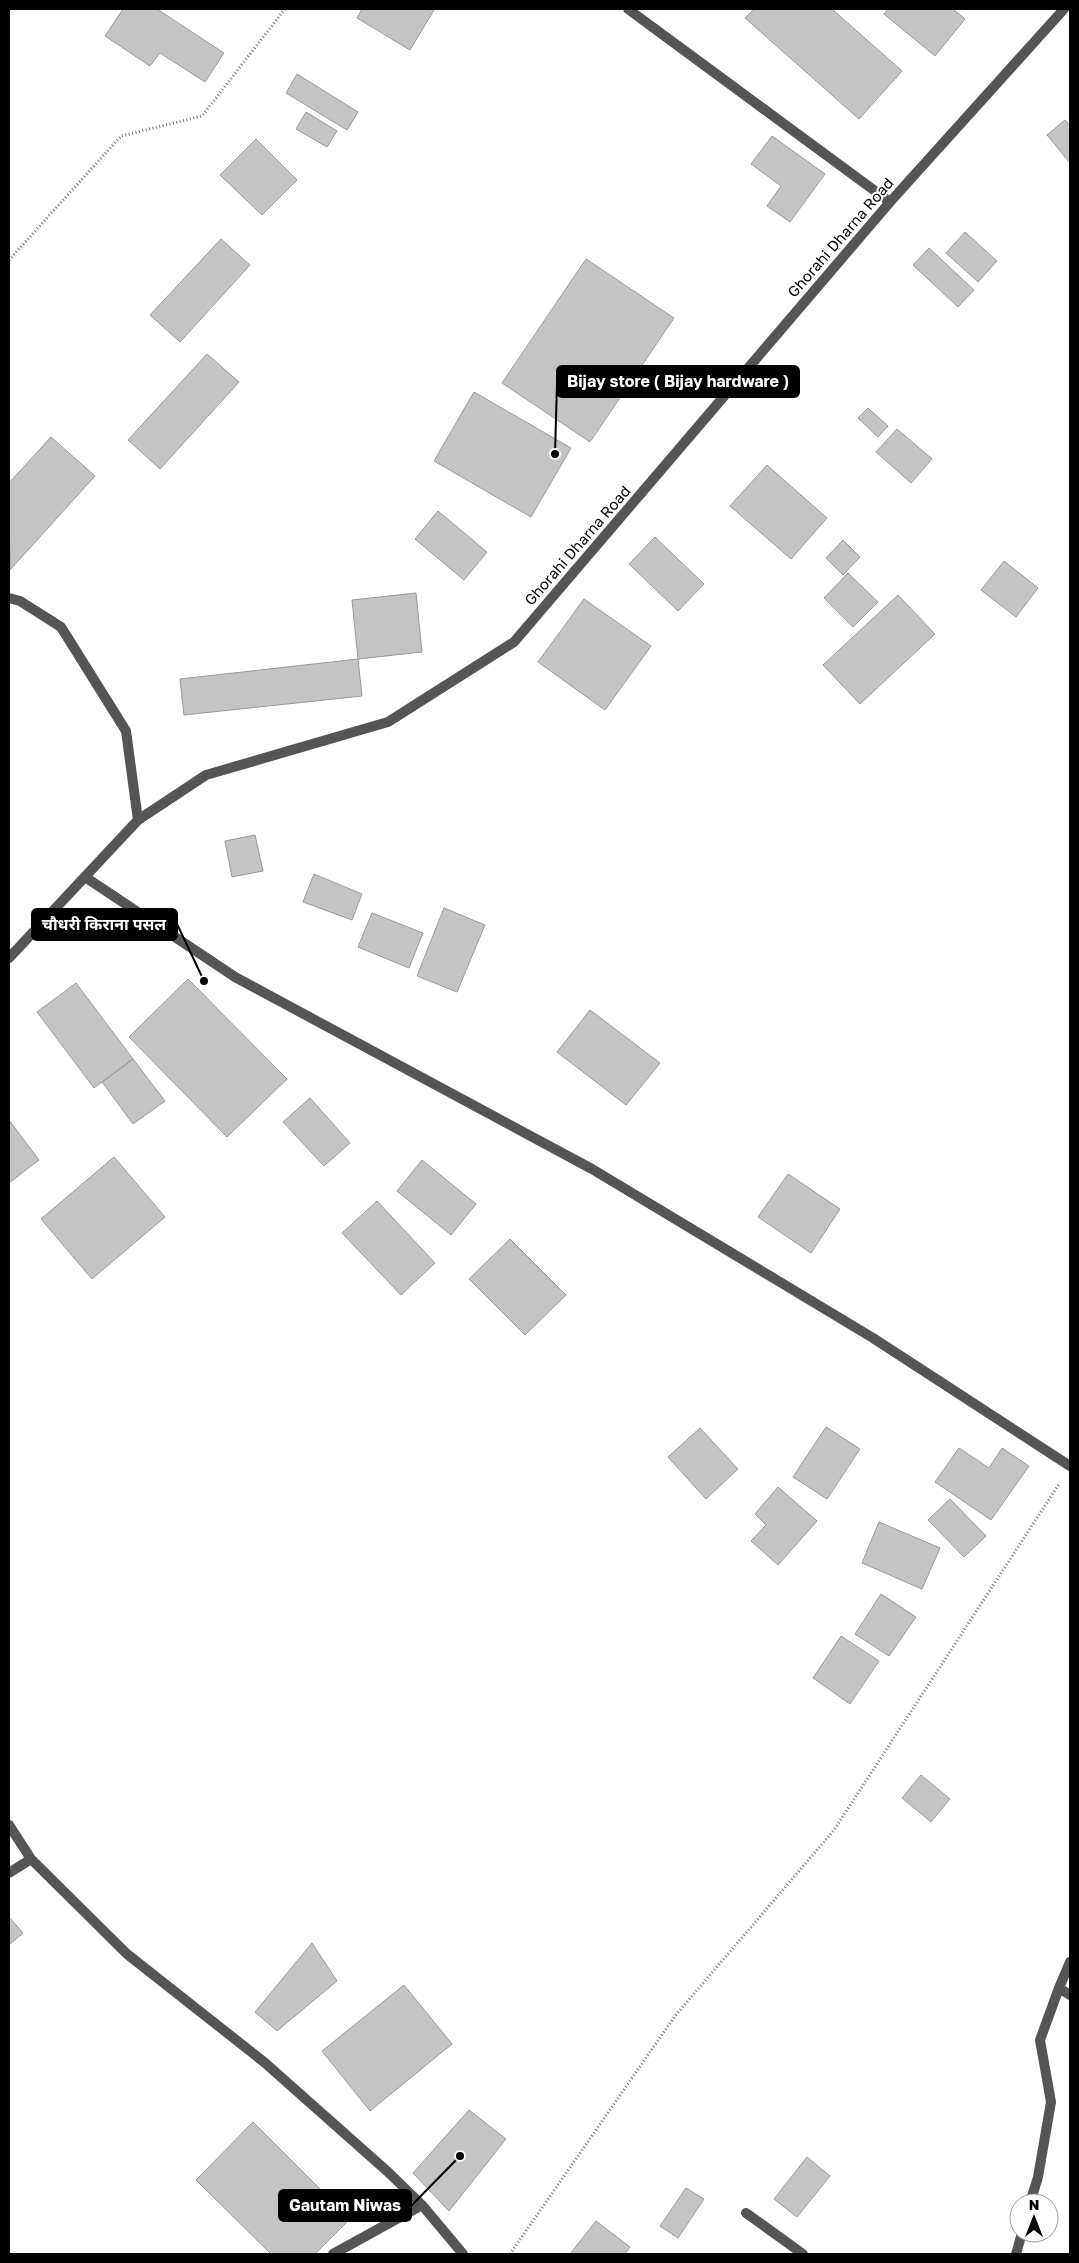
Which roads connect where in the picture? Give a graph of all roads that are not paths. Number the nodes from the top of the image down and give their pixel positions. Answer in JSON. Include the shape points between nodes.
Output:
{"nodes":[{"id":1,"x":628,"y":9,"type":"edge"},
{"id":2,"x":1064,"y":9,"type":"edge"},
{"id":3,"x":890,"y":202,"type":"junction"},
{"id":4,"x":9,"y":598,"type":"edge"},
{"id":5,"x":138,"y":820,"type":"junction"},
{"id":6,"x":85,"y":877,"type":"junction"},
{"id":7,"x":9,"y":958,"type":"edge"},
{"id":8,"x":1070,"y":1466,"type":"edge"},
{"id":9,"x":9,"y":1825,"type":"edge"},
{"id":10,"x":31,"y":1859,"type":"junction"},
{"id":11,"x":9,"y":1873,"type":"edge"},
{"id":12,"x":1070,"y":1962,"type":"edge"},
{"id":13,"x":1059,"y":1988,"type":"junction"},
{"id":14,"x":1070,"y":1995,"type":"edge"},
{"id":15,"x":1033,"y":2193,"type":"edge"},
{"id":16,"x":422,"y":2205,"type":"junction"},
{"id":17,"x":746,"y":2213,"type":"dead end"},
{"id":18,"x":333,"y":2254,"type":"edge"},
{"id":19,"x":463,"y":2254,"type":"edge"},
{"id":20,"x":803,"y":2254,"type":"edge"}],
"edges":[{"from":1,"to":3,"type":"street"},
{"from":2,"to":3,"type":"street","name":"Ghorahi Dharna Road"},
{"from":3,"to":5,"type":"street","name":"Ghorahi Dharna Road","via":[[514,642],[388,722],[206,774]]},
{"from":4,"to":5,"type":"street","via":[[20,601],[61,626],[126,731]]},
{"from":5,"to":6,"type":"street","name":"Ghorahi Dharna Road"},
{"from":6,"to":7,"type":"street","name":"Ghorahi Dharna Road"},
{"from":6,"to":8,"type":"street","via":[[236,977],[592,1169],[873,1338]]},
{"from":9,"to":10,"type":"street"},
{"from":10,"to":11,"type":"street"},
{"from":10,"to":16,"type":"street","via":[[127,1954],[264,2062]]},
{"from":12,"to":13,"type":"street"},
{"from":13,"to":14,"type":"street"},
{"from":13,"to":15,"type":"street","via":[[1040,2040],[1050,2102]]},
{"from":16,"to":18,"type":"street"},
{"from":16,"to":19,"type":"street"},
{"from":17,"to":20,"type":"street"}]}
